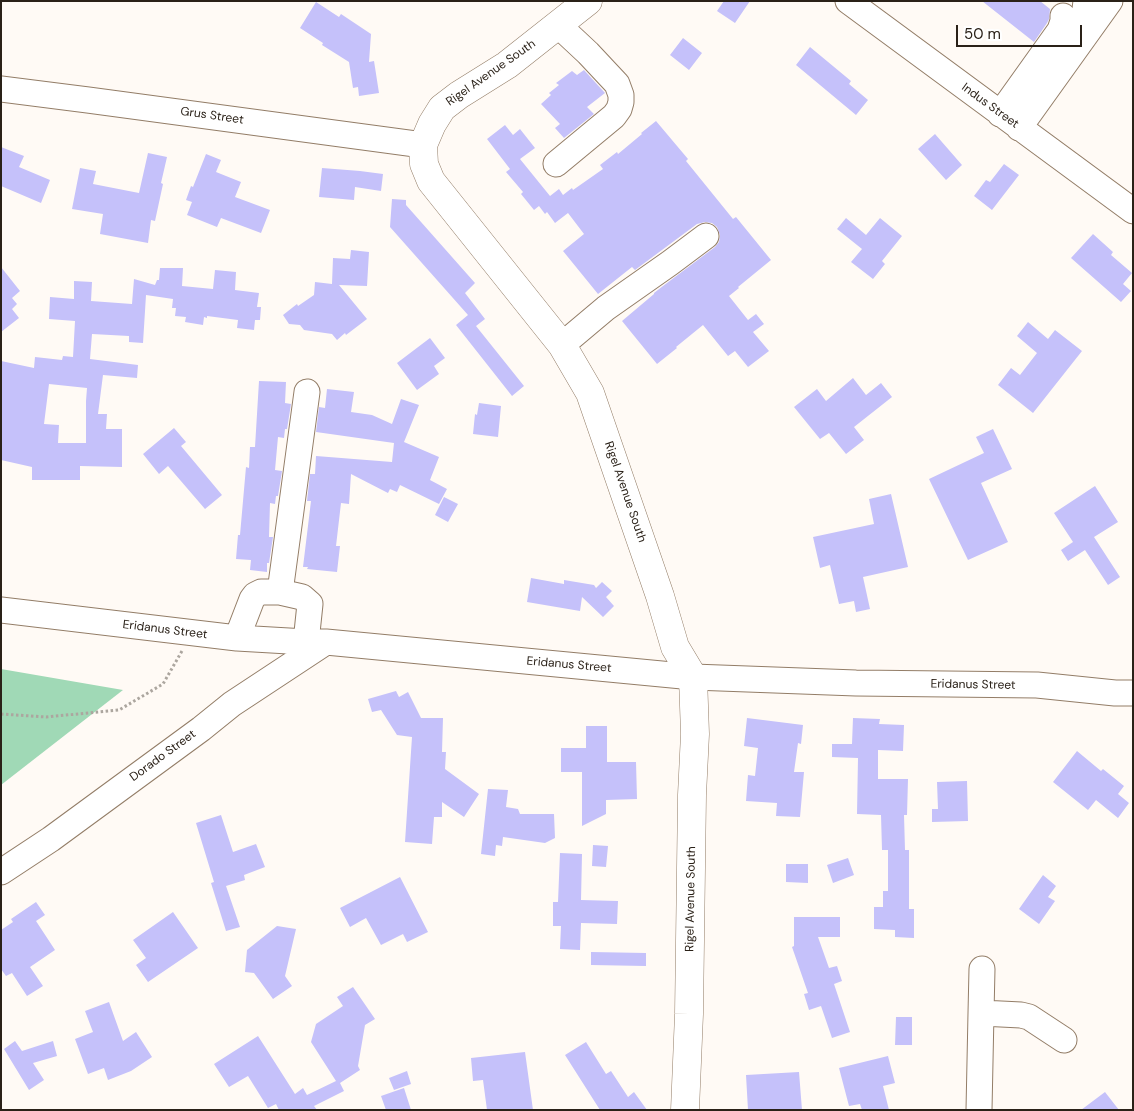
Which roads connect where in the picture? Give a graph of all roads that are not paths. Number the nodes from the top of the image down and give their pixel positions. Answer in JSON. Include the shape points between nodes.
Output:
{"nodes":[{"id":1,"x":588,"y":1,"type":"edge"},
{"id":2,"x":848,"y":1,"type":"edge"},
{"id":3,"x":1086,"y":1,"type":"edge"},
{"id":4,"x":1110,"y":1,"type":"edge"},
{"id":5,"x":1063,"y":16,"type":"dead end"},
{"id":6,"x":558,"y":25,"type":"junction"},
{"id":7,"x":1,"y":89,"type":"edge"},
{"id":8,"x":1009,"y":120,"type":"junction"},
{"id":9,"x":423,"y":145,"type":"junction"},
{"id":10,"x":556,"y":164,"type":"dead end"},
{"id":11,"x":1133,"y":211,"type":"edge"},
{"id":12,"x":706,"y":236,"type":"dead end"},
{"id":13,"x":562,"y":345,"type":"junction"},
{"id":14,"x":307,"y":392,"type":"dead end"},
{"id":15,"x":280,"y":592,"type":"junction"},
{"id":16,"x":1,"y":610,"type":"edge"},
{"id":17,"x":237,"y":638,"type":"junction"},
{"id":18,"x":316,"y":642,"type":"junction"},
{"id":19,"x":694,"y":677,"type":"junction"},
{"id":20,"x":1127,"y":698,"type":"edge"},
{"id":21,"x":1,"y":872,"type":"edge"},
{"id":22,"x":982,"y":969,"type":"dead end"},
{"id":23,"x":981,"y":1013,"type":"junction"},
{"id":24,"x":1064,"y":1040,"type":"dead end"},
{"id":25,"x":685,"y":1110,"type":"edge"},
{"id":26,"x":979,"y":1110,"type":"edge"}],
"edges":[{"from":1,"to":6,"type":"main road","name":"Rigel Avenue South"},
{"from":2,"to":8,"type":"street","name":"Indus Street"},
{"from":3,"to":8,"type":"street","via":[[1084,18]]},
{"from":4,"to":8,"type":"street"},
{"from":5,"to":8,"type":"street","via":[[1060,30]]},
{"from":6,"to":9,"type":"main road","name":"Rigel Avenue South","via":[[507,65],[442,108]]},
{"from":6,"to":10,"type":"street","via":[[617,84],[621,102],[614,116]]},
{"from":7,"to":9,"type":"street","name":"Grus Street"},
{"from":8,"to":11,"type":"street","name":"Indus Street"},
{"from":9,"to":13,"type":"main road","name":"Rigel Avenue South","via":[[424,164],[431,181]]},
{"from":12,"to":13,"type":"street","via":[[606,308]]},
{"from":13,"to":19,"type":"main road","name":"Rigel Avenue South","via":[[590,394],[675,647]]},
{"from":14,"to":15,"type":"street"},
{"from":15,"to":17,"type":"street","via":[[255,595]]},
{"from":15,"to":18,"type":"street","via":[[302,597],[310,604]]},
{"from":16,"to":17,"type":"street","name":"Eridanus Street"},
{"from":17,"to":18,"type":"street","name":"Eridanus Street"},
{"from":18,"to":19,"type":"street","name":"Eridanus Street"},
{"from":18,"to":21,"type":"street","name":"Dorado Street","via":[[52,839]]},
{"from":19,"to":20,"type":"street","name":"Eridanus Street","via":[[1037,685]]},
{"from":19,"to":25,"type":"main road","name":"Rigel Avenue South"},
{"from":22,"to":23,"type":"street"},
{"from":23,"to":24,"type":"street","via":[[1029,1017]]},
{"from":23,"to":26,"type":"street"}]}
